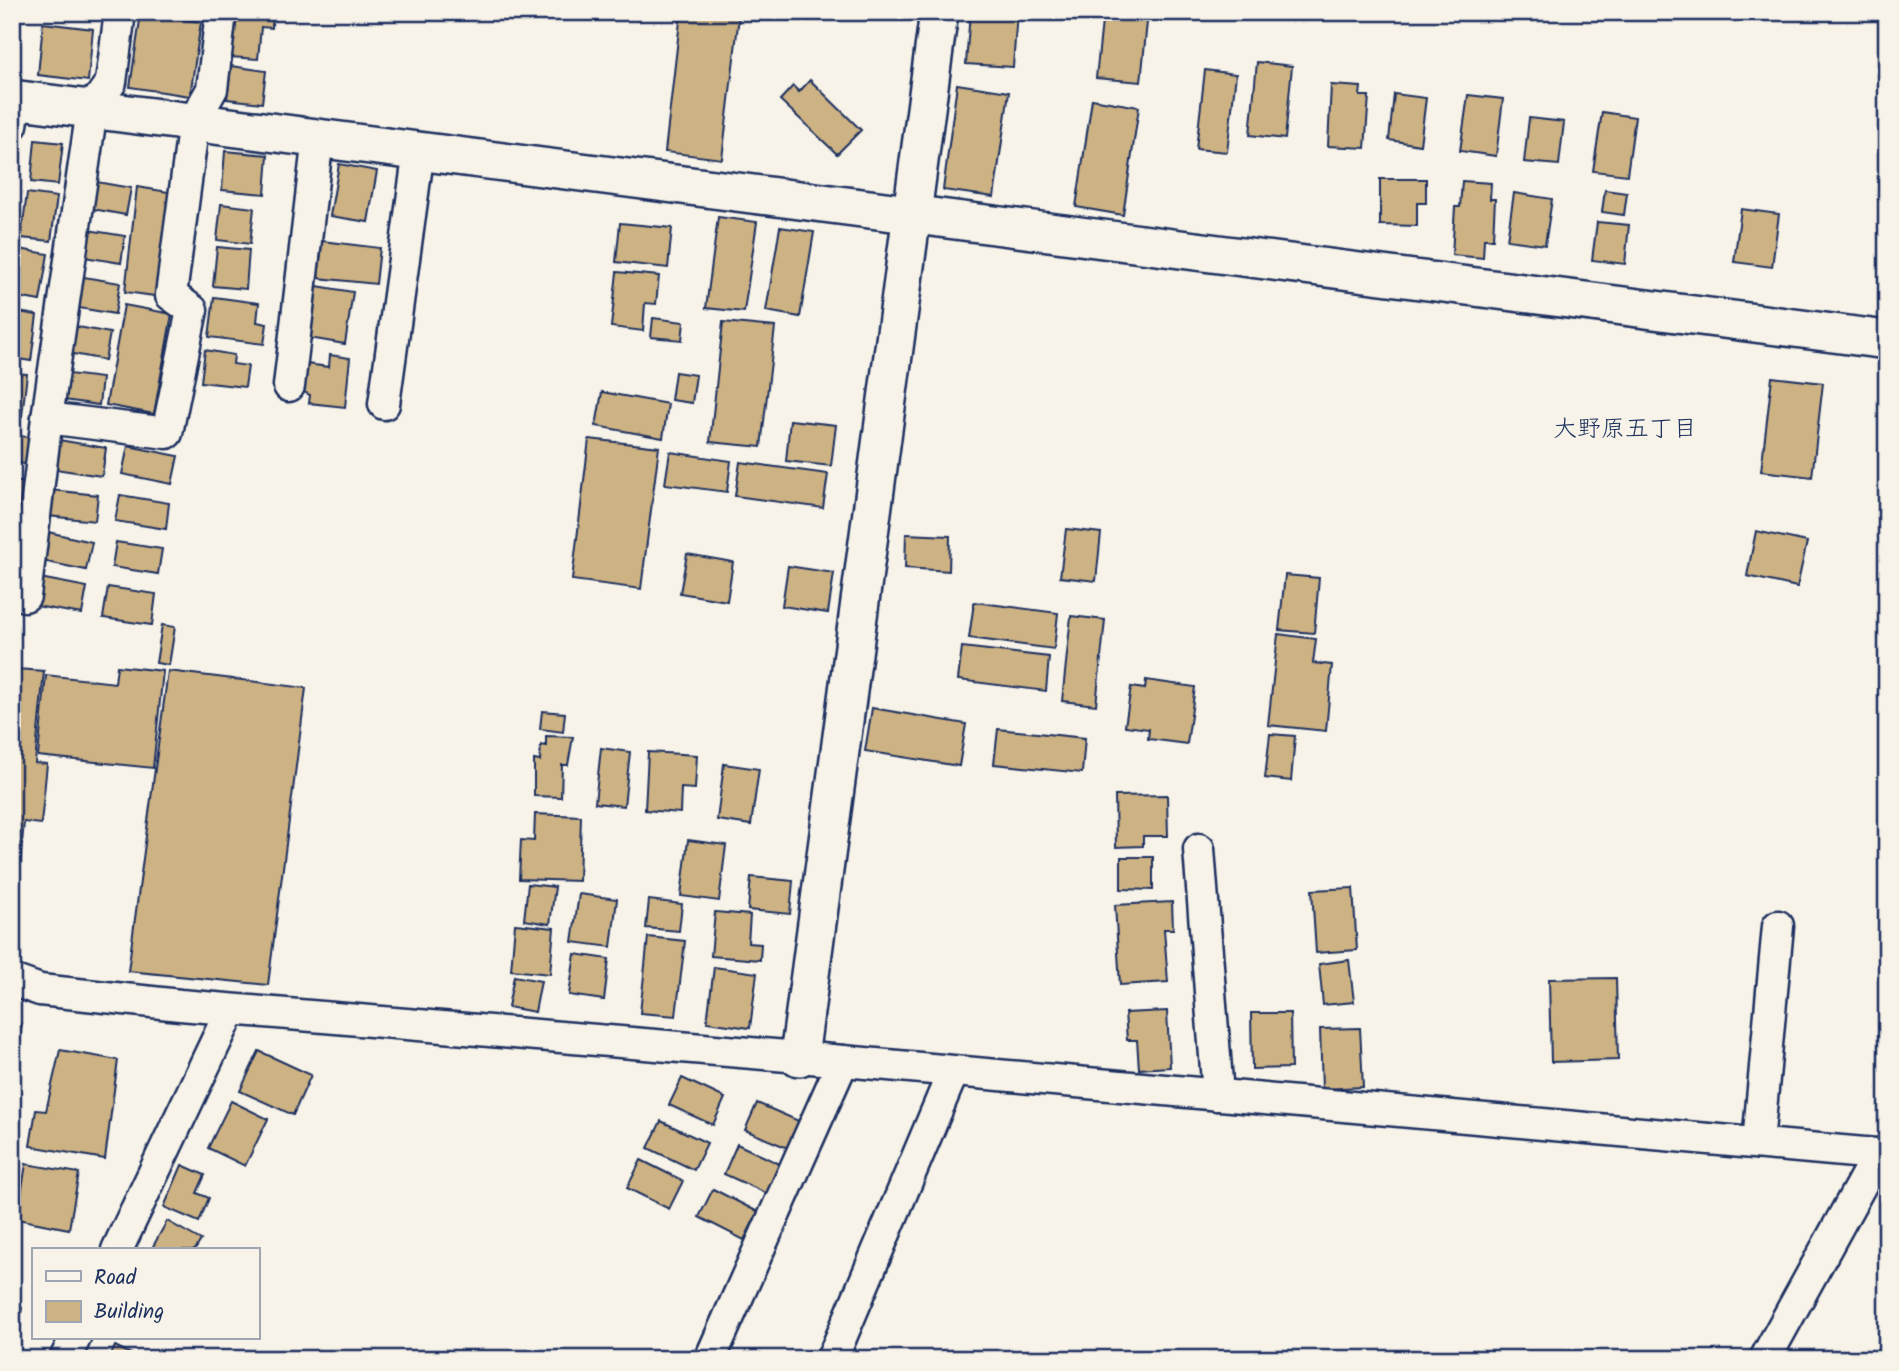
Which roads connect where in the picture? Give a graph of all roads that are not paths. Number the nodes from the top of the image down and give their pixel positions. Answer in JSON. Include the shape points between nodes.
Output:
{"nodes":[{"id":1,"x":120,"y":12,"type":"edge"},
{"id":2,"x":221,"y":12,"type":"edge"},
{"id":3,"x":939,"y":12,"type":"edge"},
{"id":4,"x":13,"y":108,"type":"edge"},
{"id":5,"x":92,"y":109,"type":"junction"},
{"id":6,"x":194,"y":121,"type":"junction"},
{"id":7,"x":318,"y":137,"type":"junction"},
{"id":8,"x":419,"y":150,"type":"junction"},
{"id":9,"x":913,"y":212,"type":"junction"},
{"id":10,"x":1887,"y":340,"type":"edge"},
{"id":11,"x":289,"y":386,"type":"dead end"},
{"id":12,"x":384,"y":404,"type":"dead end"},
{"id":13,"x":47,"y":418,"type":"junction"},
{"id":14,"x":25,"y":596,"type":"dead end"},
{"id":15,"x":1199,"y":849,"type":"dead end"},
{"id":16,"x":1778,"y":926,"type":"dead end"},
{"id":17,"x":12,"y":980,"type":"edge"},
{"id":18,"x":232,"y":1010,"type":"junction"},
{"id":19,"x":799,"y":1056,"type":"junction"},
{"id":20,"x":843,"y":1061,"type":"junction"},
{"id":21,"x":953,"y":1072,"type":"junction"},
{"id":22,"x":1218,"y":1095,"type":"junction"},
{"id":23,"x":1758,"y":1143,"type":"junction"},
{"id":24,"x":1882,"y":1154,"type":"edge"},
{"id":25,"x":118,"y":1248,"type":"edge"},
{"id":26,"x":74,"y":1340,"type":"edge"},
{"id":27,"x":65,"y":1359,"type":"edge"},
{"id":28,"x":710,"y":1359,"type":"edge"},
{"id":29,"x":832,"y":1359,"type":"edge"},
{"id":30,"x":1765,"y":1359,"type":"edge"}],
"edges":[{"from":1,"to":5,"type":"street","via":[[111,82]]},
{"from":2,"to":6,"type":"street","via":[[212,89]]},
{"from":3,"to":9,"type":"street"},
{"from":4,"to":5,"type":"street"},
{"from":5,"to":6,"type":"street"},
{"from":5,"to":13,"type":"street"},
{"from":6,"to":7,"type":"street"},
{"from":6,"to":13,"type":"street","via":[[171,295],[192,310],[167,433]]},
{"from":7,"to":8,"type":"street"},
{"from":7,"to":11,"type":"street"},
{"from":8,"to":9,"type":"street"},
{"from":8,"to":12,"type":"street"},
{"from":9,"to":10,"type":"street","via":[[1186,252]]},
{"from":9,"to":19,"type":"street"},
{"from":13,"to":14,"type":"street"},
{"from":15,"to":22,"type":"street"},
{"from":16,"to":23,"type":"street"},
{"from":17,"to":18,"type":"street","via":[[40,990]]},
{"from":18,"to":19,"type":"street"},
{"from":18,"to":25,"type":"street"},
{"from":19,"to":20,"type":"street"},
{"from":20,"to":21,"type":"street"},
{"from":20,"to":28,"type":"street"},
{"from":21,"to":22,"type":"street"},
{"from":21,"to":29,"type":"street"},
{"from":22,"to":23,"type":"street"},
{"from":23,"to":24,"type":"street"},
{"from":24,"to":30,"type":"street"},
{"from":26,"to":27,"type":"street"}]}
